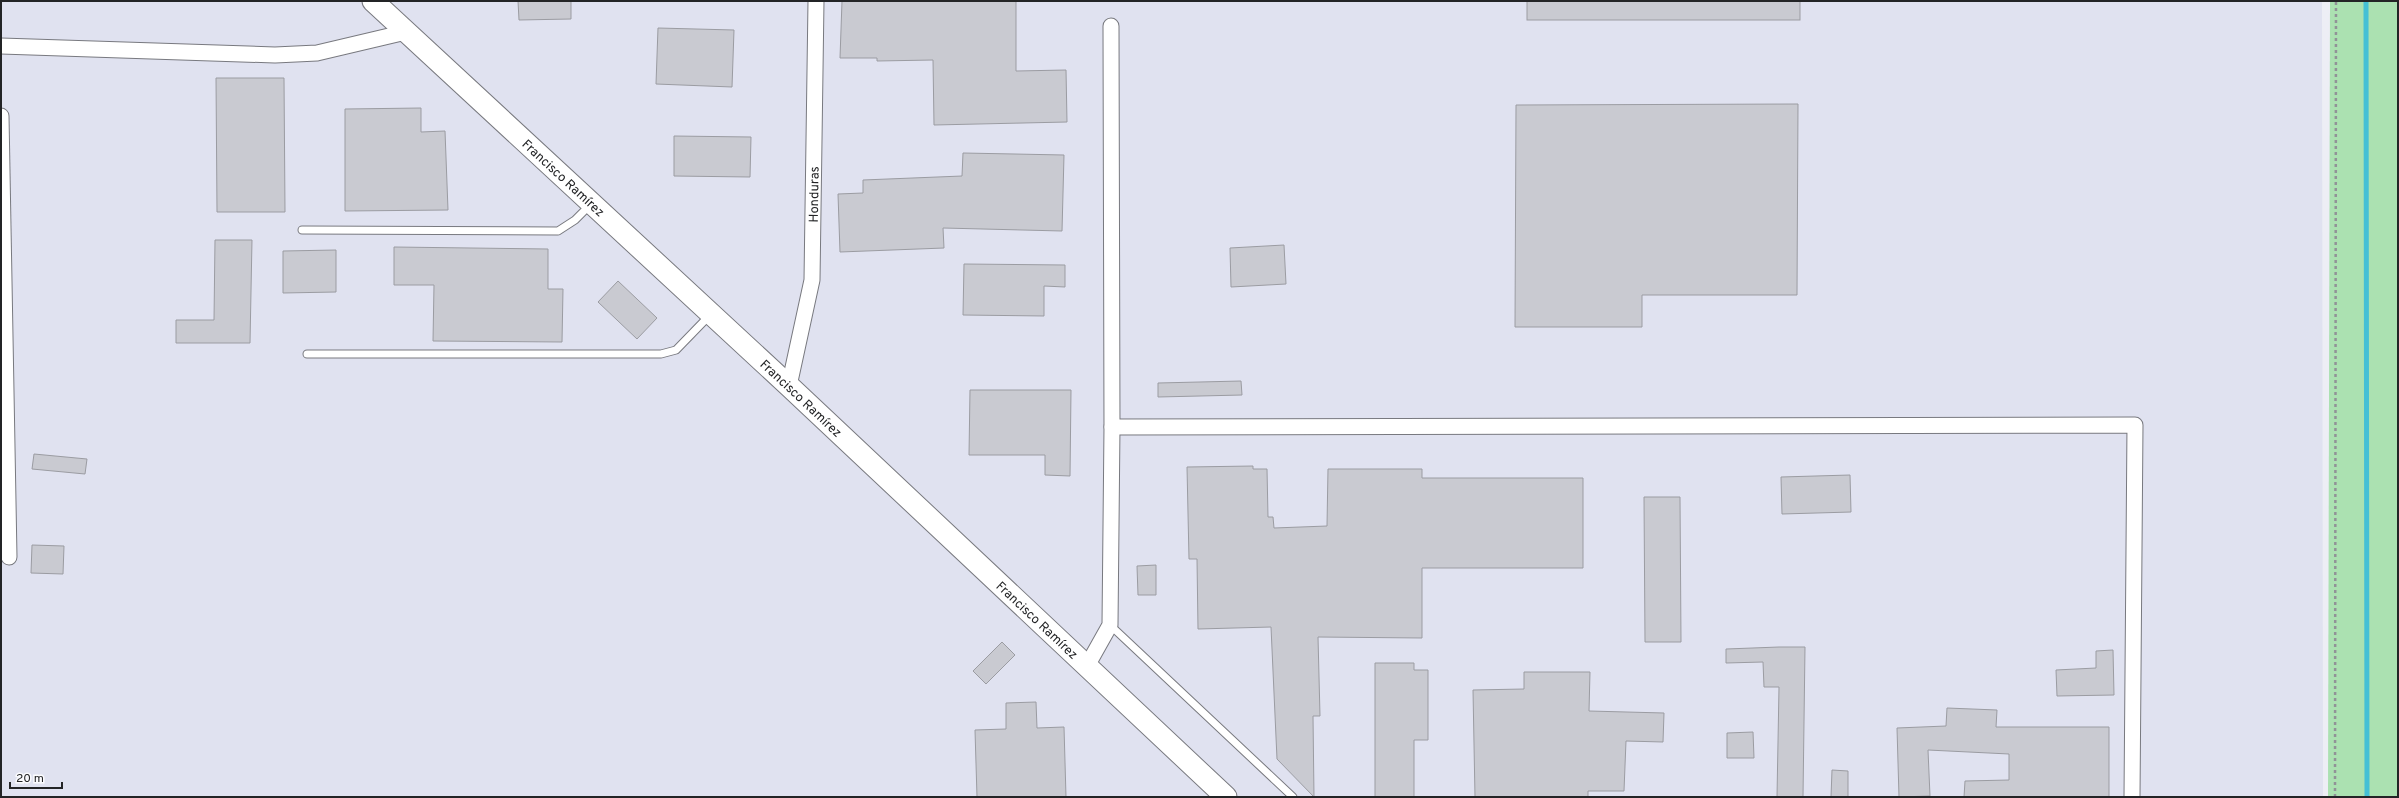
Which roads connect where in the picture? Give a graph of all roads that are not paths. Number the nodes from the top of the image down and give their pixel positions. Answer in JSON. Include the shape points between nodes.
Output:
{"nodes":[{"id":1,"x":373,"y":1,"type":"edge"},
{"id":2,"x":816,"y":1,"type":"edge"},
{"id":3,"x":1111,"y":26,"type":"dead end"},
{"id":4,"x":406,"y":32,"type":"junction"},
{"id":5,"x":1,"y":46,"type":"edge"},
{"id":6,"x":1,"y":116,"type":"edge"},
{"id":7,"x":591,"y":203,"type":"junction"},
{"id":8,"x":302,"y":230,"type":"dead end"},
{"id":9,"x":711,"y":314,"type":"junction"},
{"id":10,"x":307,"y":354,"type":"dead end"},
{"id":11,"x":789,"y":386,"type":"junction"},
{"id":12,"x":1112,"y":427,"type":"junction"},
{"id":13,"x":9,"y":557,"type":"dead end"},
{"id":14,"x":1110,"y":625,"type":"junction"},
{"id":15,"x":1087,"y":666,"type":"junction"},
{"id":16,"x":1226,"y":797,"type":"edge"},
{"id":17,"x":1293,"y":797,"type":"edge"},
{"id":18,"x":2132,"y":797,"type":"edge"}],
"edges":[{"from":1,"to":4,"type":"street","name":"Francisco Ramírez"},
{"from":2,"to":11,"type":"street","name":"Honduras","via":[[812,280]]},
{"from":3,"to":12,"type":"street"},
{"from":4,"to":5,"type":"street","via":[[317,53],[275,55]]},
{"from":4,"to":7,"type":"street","name":"Francisco Ramírez"},
{"from":6,"to":13,"type":"street"},
{"from":7,"to":8,"type":"lane","via":[[575,220],[558,232]]},
{"from":7,"to":9,"type":"street","name":"Francisco Ramírez"},
{"from":9,"to":10,"type":"lane","via":[[676,350],[660,354]]},
{"from":9,"to":11,"type":"street","name":"Francisco Ramírez"},
{"from":11,"to":15,"type":"street","name":"Francisco Ramírez"},
{"from":12,"to":14,"type":"street"},
{"from":12,"to":18,"type":"street","via":[[2135,425]]},
{"from":14,"to":15,"type":"street"},
{"from":14,"to":17,"type":"lane"},
{"from":15,"to":16,"type":"street","name":"Francisco Ramírez"}]}
